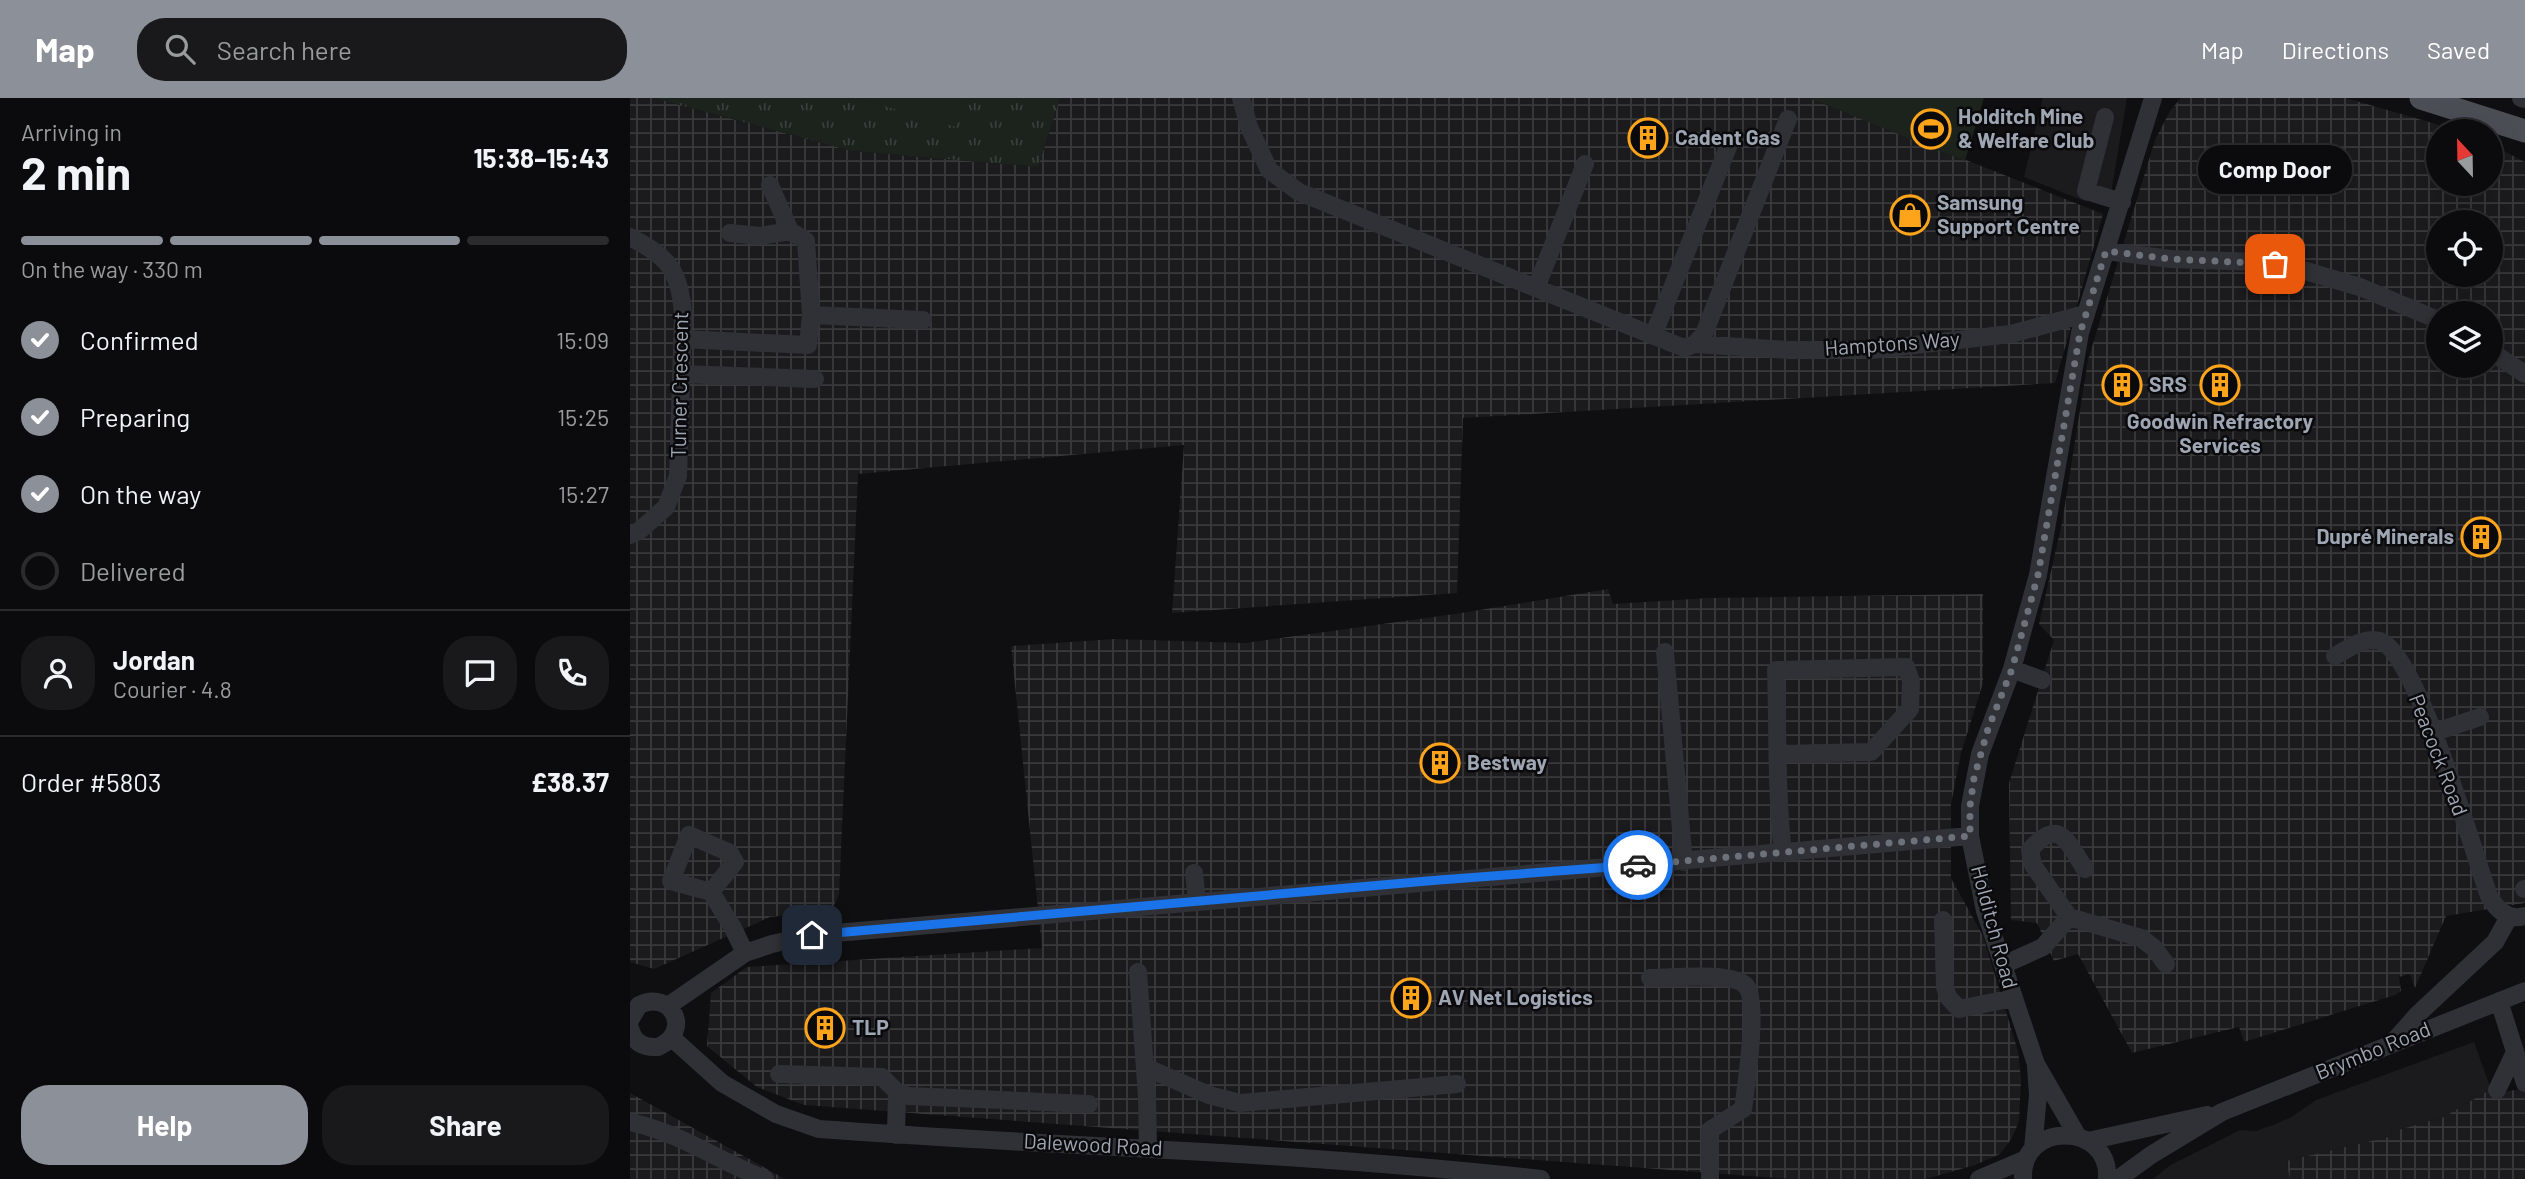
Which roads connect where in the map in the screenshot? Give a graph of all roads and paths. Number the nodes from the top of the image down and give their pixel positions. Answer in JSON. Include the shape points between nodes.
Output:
{"nodes":[{"id":1,"x":1241,"y":98,"type":"edge"},
{"id":2,"x":2153,"y":98,"type":"edge"},
{"id":3,"x":2435,"y":100,"type":"edge"},
{"id":4,"x":2105,"y":117,"type":"dead end"},
{"id":5,"x":1788,"y":119,"type":"dead end"},
{"id":6,"x":2525,"y":131,"type":"edge"},
{"id":7,"x":1730,"y":142,"type":"dead end"},
{"id":8,"x":1585,"y":164,"type":"dead end"},
{"id":9,"x":770,"y":185,"type":"dead end"},
{"id":10,"x":2122,"y":202,"type":"junction"},
{"id":11,"x":790,"y":231,"type":"junction"},
{"id":12,"x":730,"y":233,"type":"dead end"},
{"id":13,"x":630,"y":237,"type":"edge"},
{"id":14,"x":2106,"y":251,"type":"junction"},
{"id":15,"x":1536,"y":288,"type":"junction"},
{"id":16,"x":2085,"y":314,"type":"junction"},
{"id":17,"x":811,"y":315,"type":"junction"},
{"id":18,"x":2426,"y":315,"type":"edge"},
{"id":19,"x":923,"y":320,"type":"dead end"},
{"id":20,"x":1653,"y":335,"type":"junction"},
{"id":21,"x":682,"y":339,"type":"junction"},
{"id":22,"x":1695,"y":344,"type":"junction"},
{"id":23,"x":2503,"y":360,"type":"edge"},
{"id":24,"x":682,"y":373,"type":"junction"},
{"id":25,"x":2525,"y":374,"type":"edge"},
{"id":26,"x":815,"y":380,"type":"dead end"},
{"id":27,"x":630,"y":535,"type":"edge"},
{"id":28,"x":1665,"y":652,"type":"dead end"},
{"id":29,"x":2335,"y":656,"type":"dead end"},
{"id":30,"x":2012,"y":669,"type":"junction"},
{"id":31,"x":2042,"y":680,"type":"dead end"},
{"id":32,"x":2480,"y":717,"type":"dead end"},
{"id":33,"x":2435,"y":732,"type":"junction"},
{"id":34,"x":1779,"y":754,"type":"junction"},
{"id":35,"x":1970,"y":836,"type":"junction"},
{"id":36,"x":1783,"y":853,"type":"junction"},
{"id":37,"x":1684,"y":862,"type":"junction"},
{"id":38,"x":2085,"y":869,"type":"dead end"},
{"id":39,"x":1194,"y":873,"type":"dead end"},
{"id":40,"x":711,"y":892,"type":"dead end"},
{"id":41,"x":1197,"y":901,"type":"junction"},
{"id":42,"x":2517,"y":916,"type":"edge"},
{"id":43,"x":2069,"y":917,"type":"junction"},
{"id":44,"x":1943,"y":920,"type":"dead end"},
{"id":45,"x":745,"y":953,"type":"junction"},
{"id":46,"x":2166,"y":964,"type":"dead end"},
{"id":47,"x":2003,"y":965,"type":"junction"},
{"id":48,"x":1138,"y":972,"type":"dead end"},
{"id":49,"x":1650,"y":978,"type":"dead end"},
{"id":50,"x":2525,"y":991,"type":"edge"},
{"id":51,"x":2013,"y":998,"type":"junction"},
{"id":52,"x":2499,"y":1001,"type":"junction"},
{"id":53,"x":668,"y":1006,"type":"junction"},
{"id":54,"x":631,"y":1016,"type":"edge"},
{"id":55,"x":672,"y":1038,"type":"junction"},
{"id":56,"x":2393,"y":1043,"type":"junction"},
{"id":57,"x":2515,"y":1052,"type":"junction"},
{"id":58,"x":2036,"y":1064,"type":"junction"},
{"id":59,"x":1145,"y":1067,"type":"junction"},
{"id":60,"x":779,"y":1074,"type":"dead end"},
{"id":61,"x":2525,"y":1083,"type":"edge"},
{"id":62,"x":1457,"y":1084,"type":"dead end"},
{"id":63,"x":2497,"y":1090,"type":"dead end"},
{"id":64,"x":897,"y":1092,"type":"junction"},
{"id":65,"x":1089,"y":1104,"type":"dead end"},
{"id":66,"x":2222,"y":1112,"type":"junction"},
{"id":67,"x":630,"y":1122,"type":"edge"},
{"id":68,"x":896,"y":1135,"type":"junction"},
{"id":69,"x":2083,"y":1139,"type":"junction"},
{"id":70,"x":1148,"y":1149,"type":"junction"},
{"id":71,"x":2029,"y":1154,"type":"junction"},
{"id":72,"x":1464,"y":1175,"type":"edge"},
{"id":73,"x":765,"y":1179,"type":"edge"},
{"id":74,"x":1541,"y":1179,"type":"edge"},
{"id":75,"x":1710,"y":1179,"type":"edge"},
{"id":76,"x":1979,"y":1179,"type":"edge"},
{"id":77,"x":2022,"y":1179,"type":"edge"},
{"id":78,"x":2107,"y":1179,"type":"edge"},
{"id":79,"x":2118,"y":1179,"type":"edge"}],
"edges":[{"from":1,"to":15,"type":"street","name":"Hamptons Way","via":[[1269,170],[1298,192]]},
{"from":2,"to":10,"type":"street","name":"Holditch Road"},
{"from":3,"to":6,"type":"main road"},
{"from":4,"to":10,"type":"street","via":[[2087,191]]},
{"from":5,"to":22,"type":"street","via":[[1704,334]]},
{"from":7,"to":20,"type":"street"},
{"from":8,"to":15,"type":"street"},
{"from":9,"to":11,"type":"street"},
{"from":10,"to":14,"type":"street","name":"Holditch Road"},
{"from":11,"to":12,"type":"street","via":[[760,236]]},
{"from":11,"to":17,"type":"street","via":[[806,241]]},
{"from":13,"to":21,"type":"street","name":"Turner Crescent","via":[[656,250],[677,280]]},
{"from":14,"to":16,"type":"street","name":"Holditch Road"},
{"from":14,"to":18,"type":"street","via":[[2289,266],[2360,287]]},
{"from":15,"to":20,"type":"street","name":"Hamptons Way"},
{"from":16,"to":22,"type":"street","name":"Hamptons Way","via":[[2011,334],[1871,351]]},
{"from":16,"to":30,"type":"street","name":"Holditch Road","via":[[2038,575]]},
{"from":17,"to":19,"type":"street"},
{"from":17,"to":21,"type":"street","via":[[808,345]]},
{"from":20,"to":22,"type":"street","name":"Hamptons Way","via":[[1684,348]]},
{"from":21,"to":24,"type":"street","name":"Turner Crescent"},
{"from":23,"to":25,"type":"street"},
{"from":24,"to":26,"type":"street"},
{"from":24,"to":27,"type":"street","name":"Turner Crescent","via":[[678,476],[666,507]]},
{"from":28,"to":37,"type":"street"},
{"from":29,"to":33,"type":"street","name":"Peacock Road","via":[[2370,639],[2382,641],[2404,671]]},
{"from":30,"to":31,"type":"street"},
{"from":30,"to":35,"type":"street","name":"Holditch Road","via":[[1980,754],[1970,806]]},
{"from":32,"to":33,"type":"street"},
{"from":33,"to":42,"type":"street","name":"Peacock Road","via":[[2489,896],[2494,905]]},
{"from":34,"to":34,"type":"street","via":[[1776,670],[1906,667],[1911,681],[1910,709],[1871,752]]},
{"from":34,"to":36,"type":"street"},
{"from":35,"to":36,"type":"street"},
{"from":35,"to":47,"type":"street","name":"Holditch Road","via":[[1985,911]]},
{"from":36,"to":37,"type":"street"},
{"from":37,"to":41,"type":"street"},
{"from":38,"to":43,"type":"street","via":[[2057,833],[2030,850],[2033,865]]},
{"from":39,"to":41,"type":"street"},
{"from":40,"to":45,"type":"street"},
{"from":41,"to":45,"type":"street","via":[[812,935]]},
{"from":42,"to":56,"type":"street"},
{"from":43,"to":46,"type":"street","via":[[2141,938]]},
{"from":43,"to":47,"type":"street","via":[[2043,947]]},
{"from":44,"to":51,"type":"street","via":[[1948,997],[1959,1009]]},
{"from":45,"to":53,"type":"street"},
{"from":47,"to":51,"type":"street","name":"Holditch Road"},
{"from":48,"to":59,"type":"street"},
{"from":49,"to":75,"type":"street","via":[[1734,980],[1750,994],[1743,1109],[1710,1130]]},
{"from":50,"to":52,"type":"street","name":"Brymbo Road"},
{"from":51,"to":58,"type":"street","name":"Holditch Road"},
{"from":52,"to":56,"type":"street","name":"Brymbo Road"},
{"from":52,"to":57,"type":"street"},
{"from":53,"to":54,"type":"street","via":[[646,1002]]},
{"from":53,"to":55,"type":"street","via":[[675,1017]]},
{"from":54,"to":55,"type":"street","via":[[637,1042],[658,1047]]},
{"from":55,"to":68,"type":"street","name":"Dalewood Road","via":[[722,1083],[776,1114],[819,1129]]},
{"from":56,"to":66,"type":"street","name":"Brymbo Road"},
{"from":57,"to":61,"type":"street"},
{"from":57,"to":63,"type":"street"},
{"from":58,"to":69,"type":"street","name":"Holditch Road"},
{"from":58,"to":71,"type":"street","name":"Holditch Road","via":[[2038,1095]]},
{"from":59,"to":62,"type":"street","via":[[1209,1095],[1240,1103]]},
{"from":59,"to":70,"type":"street"},
{"from":60,"to":64,"type":"street","via":[[882,1077]]},
{"from":64,"to":65,"type":"street"},
{"from":64,"to":68,"type":"street"},
{"from":66,"to":69,"type":"street","name":"Brymbo Road"},
{"from":66,"to":79,"type":"street","name":"Brymbo Road"},
{"from":67,"to":73,"type":"street","via":[[677,1137]]},
{"from":68,"to":70,"type":"street","name":"Dalewood Road"},
{"from":69,"to":71,"type":"street","name":"Brymbo Road","via":[[2067,1134],[2051,1137]]},
{"from":69,"to":78,"type":"street","name":"Holditch Road","via":[[2100,1153]]},
{"from":70,"to":72,"type":"street","name":"Dalewood Road"},
{"from":71,"to":76,"type":"street"},
{"from":71,"to":77,"type":"street","name":"Holditch Road"},
{"from":72,"to":74,"type":"street","name":"Dalewood Road"}]}
